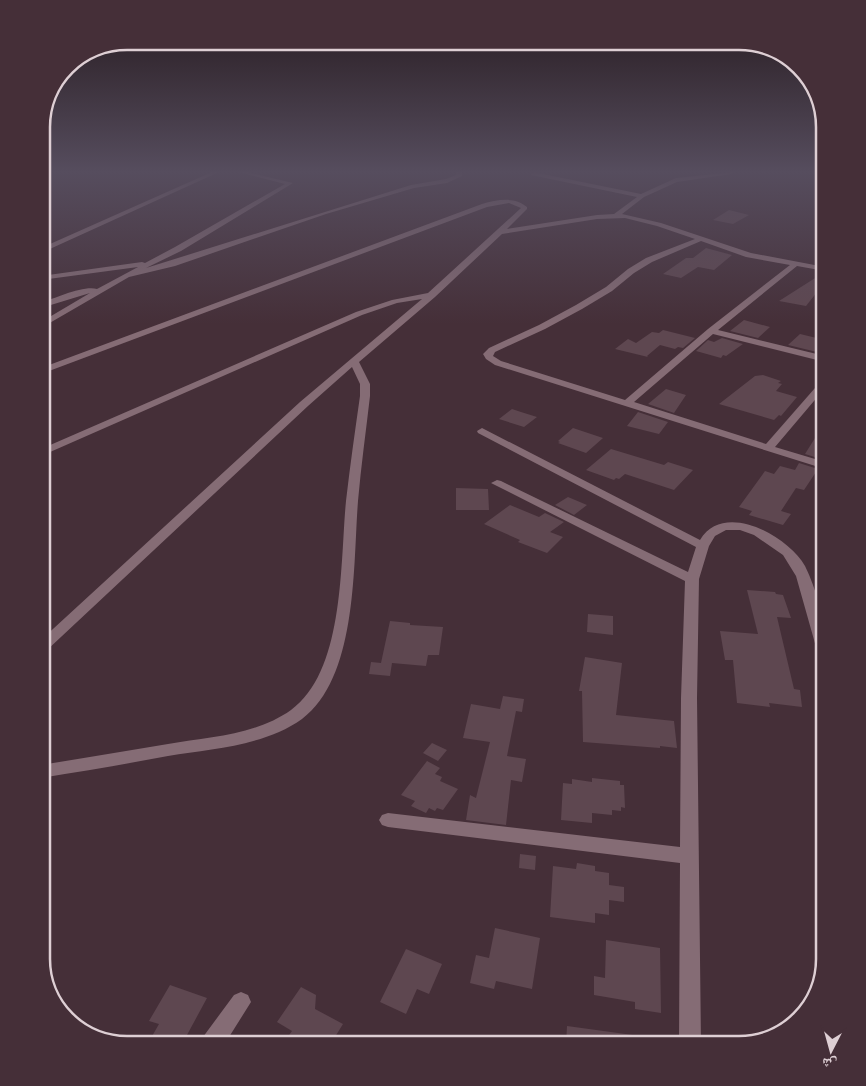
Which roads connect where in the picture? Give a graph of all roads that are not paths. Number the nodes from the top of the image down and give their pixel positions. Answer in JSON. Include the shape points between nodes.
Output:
{"nodes":[{"id":1,"x":104,"y":223,"type":"edge"},
{"id":2,"x":222,"y":223,"type":"edge"},
{"id":3,"x":295,"y":223,"type":"edge"},
{"id":4,"x":437,"y":223,"type":"edge"},
{"id":5,"x":510,"y":223,"type":"edge"},
{"id":6,"x":564,"y":223,"type":"edge"},
{"id":7,"x":653,"y":223,"type":"edge"},
{"id":8,"x":499,"y":232,"type":"junction"},
{"id":9,"x":700,"y":239,"type":"junction"},
{"id":10,"x":50,"y":247,"type":"edge"},
{"id":11,"x":147,"y":263,"type":"junction"},
{"id":12,"x":794,"y":264,"type":"junction"},
{"id":13,"x":816,"y":268,"type":"edge"},
{"id":14,"x":129,"y":275,"type":"junction"},
{"id":15,"x":50,"y":277,"type":"edge"},
{"id":16,"x":101,"y":290,"type":"junction"},
{"id":17,"x":432,"y":294,"type":"junction"},
{"id":18,"x":50,"y":303,"type":"edge"},
{"id":19,"x":50,"y":321,"type":"edge"},
{"id":20,"x":711,"y":331,"type":"junction"},
{"id":21,"x":816,"y":357,"type":"edge"},
{"id":22,"x":354,"y":362,"type":"junction"},
{"id":23,"x":50,"y":368,"type":"edge"},
{"id":24,"x":816,"y":392,"type":"edge"},
{"id":25,"x":627,"y":403,"type":"junction"},
{"id":26,"x":482,"y":431,"type":"dead end"},
{"id":27,"x":768,"y":448,"type":"junction"},
{"id":28,"x":50,"y":449,"type":"edge"},
{"id":29,"x":816,"y":463,"type":"edge"},
{"id":30,"x":497,"y":483,"type":"dead end"},
{"id":31,"x":703,"y":546,"type":"junction"},
{"id":32,"x":692,"y":579,"type":"junction"},
{"id":33,"x":816,"y":622,"type":"edge"},
{"id":34,"x":50,"y":640,"type":"edge"},
{"id":35,"x":50,"y":770,"type":"edge"},
{"id":36,"x":388,"y":820,"type":"dead end"},
{"id":37,"x":690,"y":856,"type":"junction"},
{"id":38,"x":241,"y":1002,"type":"dead end"},
{"id":39,"x":217,"y":1036,"type":"edge"},
{"id":40,"x":690,"y":1036,"type":"edge"}],
"edges":[{"from":1,"to":10,"type":"street"},
{"from":2,"to":11,"type":"street"},
{"from":3,"to":14,"type":"street"},
{"from":4,"to":23,"type":"street"},
{"from":5,"to":8,"type":"street"},
{"from":6,"to":8,"type":"street"},
{"from":7,"to":9,"type":"street"},
{"from":8,"to":17,"type":"street"},
{"from":9,"to":12,"type":"street","via":[[749,255]]},
{"from":9,"to":25,"type":"street","via":[[649,260],[579,307],[488,354],[498,363]]},
{"from":11,"to":14,"type":"street"},
{"from":11,"to":15,"type":"street"},
{"from":12,"to":13,"type":"street"},
{"from":12,"to":20,"type":"street"},
{"from":14,"to":16,"type":"street"},
{"from":16,"to":18,"type":"street","via":[[78,293]]},
{"from":16,"to":19,"type":"street"},
{"from":17,"to":22,"type":"street"},
{"from":17,"to":28,"type":"street","via":[[400,299],[353,317]]},
{"from":20,"to":21,"type":"street"},
{"from":20,"to":25,"type":"street"},
{"from":22,"to":34,"type":"street"},
{"from":22,"to":35,"type":"street","via":[[365,390],[350,516],[347,582],[333,660],[316,698],[288,720],[260,732]]},
{"from":24,"to":27,"type":"street"},
{"from":25,"to":27,"type":"street"},
{"from":26,"to":31,"type":"street"},
{"from":27,"to":29,"type":"street"},
{"from":30,"to":32,"type":"street"},
{"from":31,"to":32,"type":"street"},
{"from":31,"to":33,"type":"street","via":[[710,534],[718,529],[733,526],[758,532],[787,552],[797,564]]},
{"from":32,"to":37,"type":"street"},
{"from":36,"to":37,"type":"street"},
{"from":37,"to":40,"type":"street"},
{"from":38,"to":39,"type":"street"}]}
